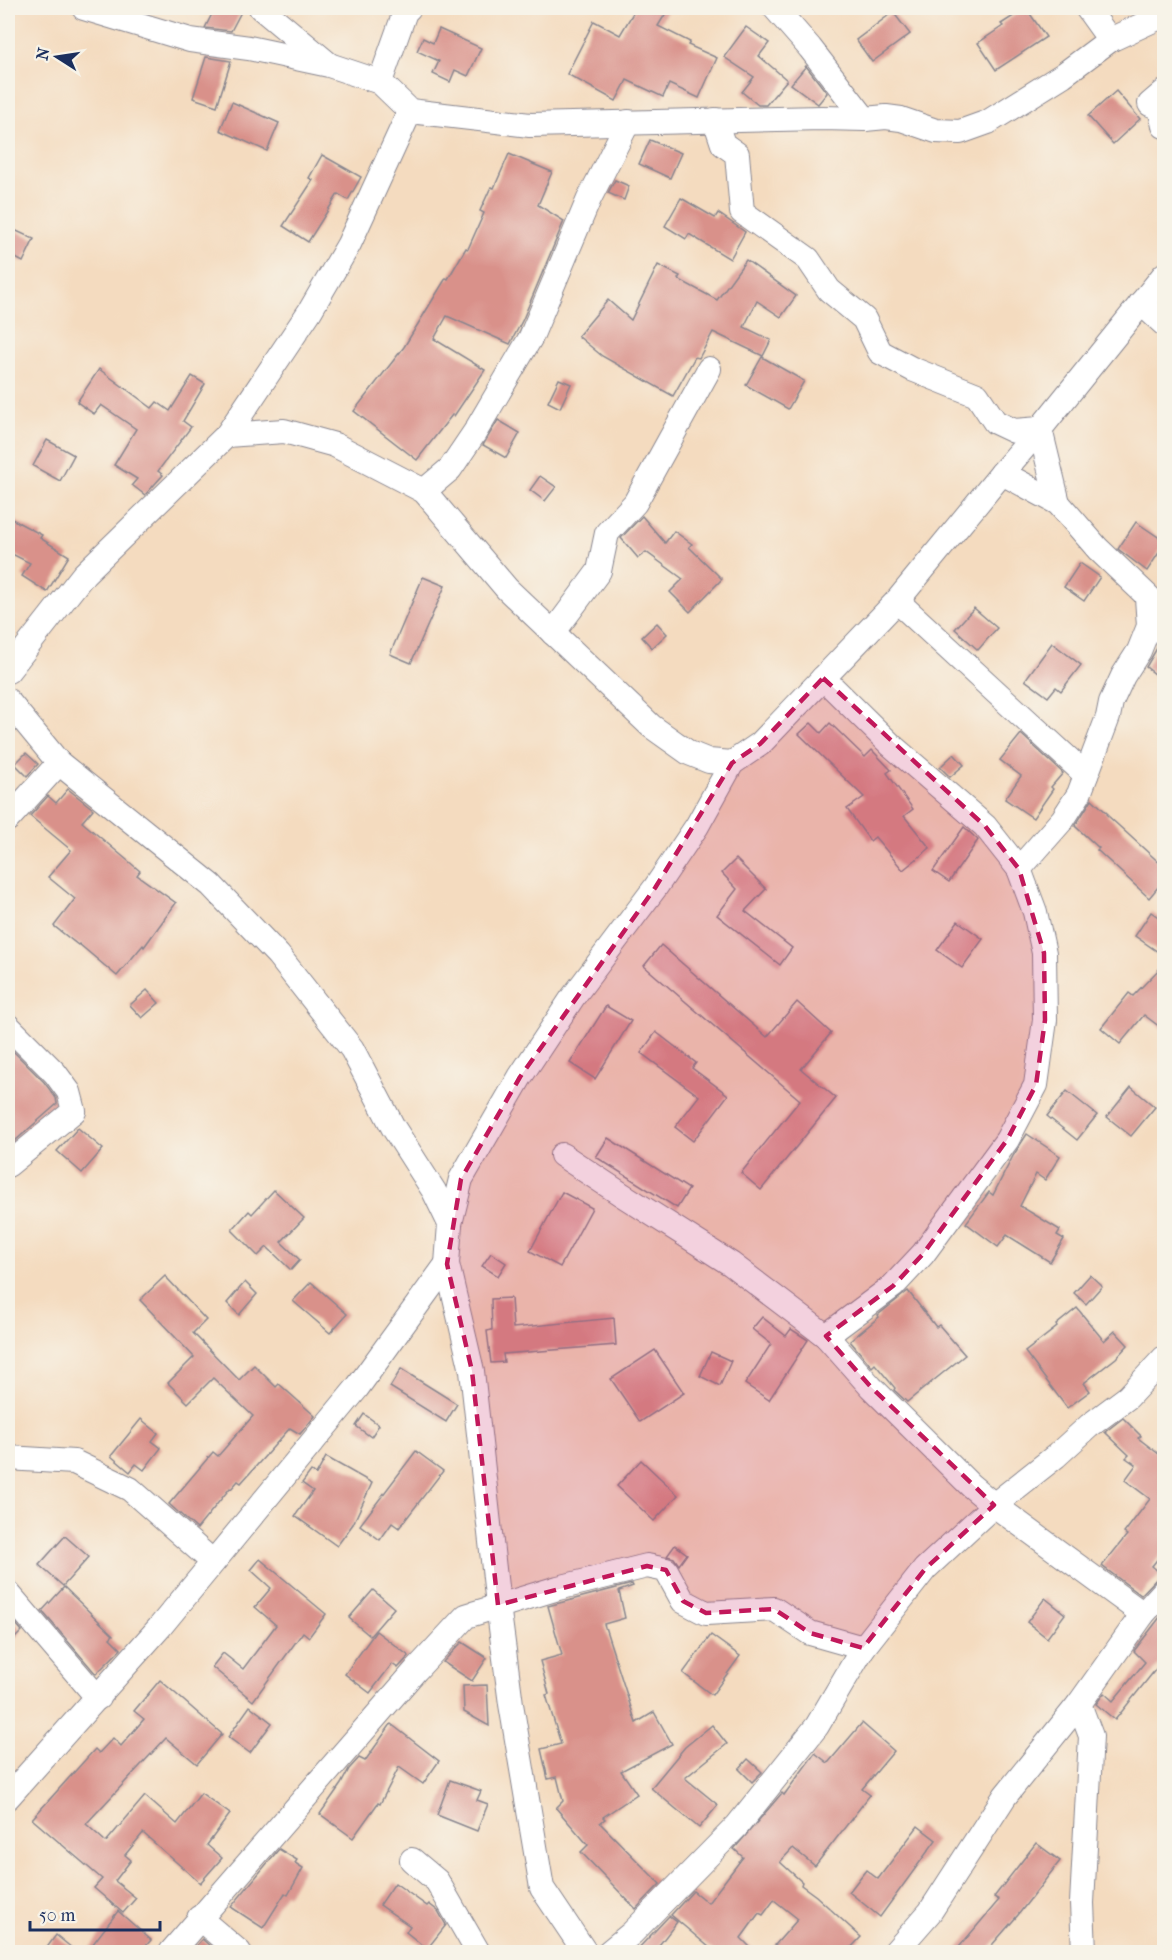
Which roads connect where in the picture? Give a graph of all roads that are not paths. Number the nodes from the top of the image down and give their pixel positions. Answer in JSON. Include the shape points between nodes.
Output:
{"nodes":[{"id":1,"x":84,"y":8,"type":"edge"},
{"id":2,"x":261,"y":8,"type":"edge"},
{"id":3,"x":409,"y":8,"type":"edge"},
{"id":4,"x":775,"y":8,"type":"edge"},
{"id":5,"x":1087,"y":8,"type":"edge"},
{"id":6,"x":127,"y":14,"type":"edge"},
{"id":7,"x":1164,"y":15,"type":"edge"},
{"id":8,"x":1110,"y":40,"type":"junction"},
{"id":9,"x":329,"y":65,"type":"junction"},
{"id":10,"x":380,"y":82,"type":"junction"},
{"id":11,"x":1164,"y":92,"type":"edge"},
{"id":12,"x":410,"y":111,"type":"junction"},
{"id":13,"x":865,"y":119,"type":"junction"},
{"id":14,"x":715,"y":120,"type":"junction"},
{"id":15,"x":628,"y":122,"type":"junction"},
{"id":16,"x":1164,"y":126,"type":"edge"},
{"id":17,"x":1164,"y":275,"type":"edge"},
{"id":18,"x":1141,"y":303,"type":"junction"},
{"id":19,"x":1164,"y":324,"type":"edge"},
{"id":20,"x":709,"y":369,"type":"dead end"},
{"id":21,"x":1040,"y":429,"type":"junction"},
{"id":22,"x":227,"y":435,"type":"junction"},
{"id":23,"x":1002,"y":473,"type":"junction"},
{"id":24,"x":424,"y":491,"type":"junction"},
{"id":25,"x":1058,"y":503,"type":"junction"},
{"id":26,"x":897,"y":601,"type":"junction"},
{"id":27,"x":1156,"y":605,"type":"edge"},
{"id":28,"x":552,"y":633,"type":"junction"},
{"id":29,"x":8,"y":671,"type":"edge"},
{"id":30,"x":823,"y":678,"type":"junction"},
{"id":31,"x":8,"y":701,"type":"edge"},
{"id":32,"x":59,"y":763,"type":"junction"},
{"id":33,"x":732,"y":763,"type":"junction"},
{"id":34,"x":1086,"y":775,"type":"junction"},
{"id":35,"x":8,"y":819,"type":"edge"},
{"id":36,"x":1020,"y":869,"type":"junction"},
{"id":37,"x":8,"y":1026,"type":"edge"},
{"id":38,"x":562,"y":1155,"type":"dead end"},
{"id":39,"x":8,"y":1165,"type":"edge"},
{"id":40,"x":450,"y":1224,"type":"junction"},
{"id":41,"x":447,"y":1264,"type":"junction"},
{"id":42,"x":826,"y":1336,"type":"junction"},
{"id":43,"x":1164,"y":1358,"type":"edge"},
{"id":44,"x":8,"y":1458,"type":"edge"},
{"id":45,"x":994,"y":1505,"type":"junction"},
{"id":46,"x":213,"y":1562,"type":"junction"},
{"id":47,"x":1164,"y":1591,"type":"edge"},
{"id":48,"x":8,"y":1593,"type":"edge"},
{"id":49,"x":498,"y":1605,"type":"junction"},
{"id":50,"x":1143,"y":1614,"type":"junction"},
{"id":51,"x":863,"y":1648,"type":"junction"},
{"id":52,"x":98,"y":1698,"type":"junction"},
{"id":53,"x":1079,"y":1704,"type":"junction"},
{"id":54,"x":8,"y":1797,"type":"edge"},
{"id":55,"x":412,"y":1860,"type":"dead end"},
{"id":56,"x":199,"y":1918,"type":"junction"},
{"id":57,"x":171,"y":1953,"type":"edge"},
{"id":58,"x":239,"y":1953,"type":"edge"},
{"id":59,"x":478,"y":1953,"type":"edge"},
{"id":60,"x":585,"y":1953,"type":"edge"},
{"id":61,"x":609,"y":1953,"type":"edge"},
{"id":62,"x":895,"y":1953,"type":"edge"},
{"id":63,"x":1084,"y":1953,"type":"edge"}],
"edges":[{"from":1,"to":6,"type":"street"},
{"from":2,"to":9,"type":"street"},
{"from":3,"to":10,"type":"street"},
{"from":4,"to":13,"type":"street"},
{"from":5,"to":8,"type":"street"},
{"from":6,"to":9,"type":"street","via":[[190,40]]},
{"from":7,"to":8,"type":"street"},
{"from":8,"to":13,"type":"street","via":[[1025,100],[988,122],[960,132],[936,131],[901,119]]},
{"from":9,"to":10,"type":"street"},
{"from":10,"to":12,"type":"street"},
{"from":11,"to":16,"type":"street","via":[[1150,104],[1160,108]]},
{"from":12,"to":15,"type":"street","via":[[530,125]]},
{"from":12,"to":22,"type":"street","via":[[349,244],[310,311]]},
{"from":13,"to":14,"type":"street"},
{"from":14,"to":15,"type":"street"},
{"from":14,"to":21,"type":"street","via":[[723,144],[737,154],[742,212],[808,259],[829,290],[864,319],[880,352],[977,395],[995,422],[1014,431]]},
{"from":15,"to":24,"type":"street","via":[[589,199],[531,337],[450,469]]},
{"from":17,"to":18,"type":"street"},
{"from":18,"to":19,"type":"street"},
{"from":18,"to":21,"type":"street"},
{"from":20,"to":28,"type":"street","via":[[635,503],[607,533],[599,571]]},
{"from":21,"to":23,"type":"street"},
{"from":21,"to":25,"type":"street"},
{"from":22,"to":24,"type":"street","via":[[284,431],[325,442]]},
{"from":22,"to":29,"type":"street","via":[[84,574]]},
{"from":23,"to":25,"type":"street"},
{"from":23,"to":26,"type":"street"},
{"from":24,"to":28,"type":"street","via":[[507,589]]},
{"from":25,"to":27,"type":"street","via":[[1098,549]]},
{"from":26,"to":30,"type":"street"},
{"from":26,"to":34,"type":"street"},
{"from":27,"to":34,"type":"street","via":[[1139,651],[1111,702]]},
{"from":28,"to":33,"type":"street","via":[[651,726],[689,753]]},
{"from":30,"to":33,"type":"street","via":[[760,744]]},
{"from":30,"to":36,"type":"street","via":[[891,745],[984,826]]},
{"from":31,"to":32,"type":"street"},
{"from":32,"to":35,"type":"street"},
{"from":32,"to":40,"type":"street","via":[[211,885],[278,955],[352,1049]]},
{"from":33,"to":40,"type":"street","via":[[697,826],[520,1077],[461,1179]]},
{"from":34,"to":36,"type":"street","via":[[1063,819]]},
{"from":36,"to":42,"type":"street","via":[[1044,953],[1045,1020],[1036,1085],[1007,1140],[923,1254],[893,1286]]},
{"from":37,"to":39,"type":"street","via":[[69,1092],[74,1111]]},
{"from":38,"to":42,"type":"street","via":[[731,1264]]},
{"from":40,"to":41,"type":"street"},
{"from":41,"to":46,"type":"street","via":[[357,1388]]},
{"from":41,"to":49,"type":"street","via":[[472,1371]]},
{"from":42,"to":45,"type":"street","via":[[871,1387]]},
{"from":43,"to":45,"type":"street","via":[[1128,1397]]},
{"from":44,"to":46,"type":"street","via":[[74,1462],[130,1489]]},
{"from":45,"to":50,"type":"street"},
{"from":45,"to":51,"type":"street","via":[[925,1569]]},
{"from":46,"to":52,"type":"street"},
{"from":47,"to":50,"type":"street"},
{"from":48,"to":52,"type":"street"},
{"from":49,"to":51,"type":"street","via":[[647,1566],[666,1570],[683,1601],[706,1613],[774,1609],[810,1633]]},
{"from":49,"to":56,"type":"street","via":[[466,1616]]},
{"from":49,"to":60,"type":"street","via":[[542,1888]]},
{"from":50,"to":53,"type":"street"},
{"from":51,"to":61,"type":"street","via":[[817,1726],[737,1826]]},
{"from":52,"to":54,"type":"street"},
{"from":53,"to":62,"type":"street","via":[[1005,1796],[930,1912]]},
{"from":53,"to":63,"type":"street","via":[[1091,1736],[1082,1903]]},
{"from":55,"to":59,"type":"street","via":[[437,1881]]},
{"from":56,"to":57,"type":"street"},
{"from":56,"to":58,"type":"street"}]}
